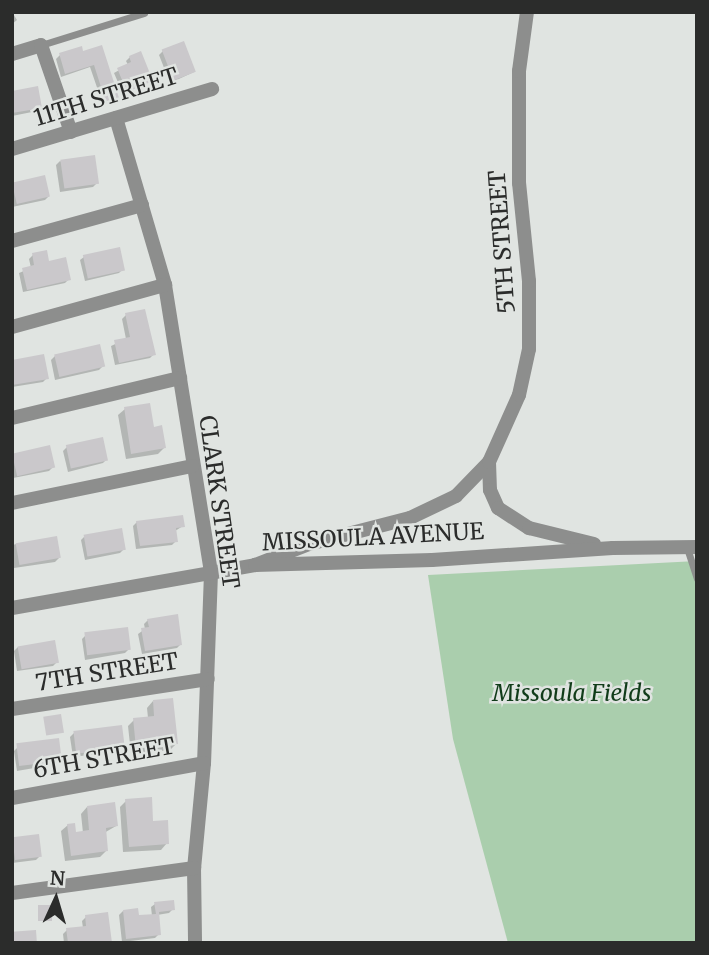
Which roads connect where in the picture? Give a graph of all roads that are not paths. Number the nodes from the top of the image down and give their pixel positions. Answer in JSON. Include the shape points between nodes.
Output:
{"nodes":[{"id":1,"x":527,"y":12,"type":"edge"},
{"id":2,"x":144,"y":13,"type":"edge"},
{"id":3,"x":41,"y":45,"type":"junction"},
{"id":4,"x":12,"y":54,"type":"edge"},
{"id":5,"x":212,"y":89,"type":"dead end"},
{"id":6,"x":116,"y":118,"type":"junction"},
{"id":7,"x":71,"y":132,"type":"junction"},
{"id":8,"x":12,"y":149,"type":"edge"},
{"id":9,"x":142,"y":205,"type":"junction"},
{"id":10,"x":12,"y":241,"type":"edge"},
{"id":11,"x":165,"y":285,"type":"junction"},
{"id":12,"x":12,"y":327,"type":"edge"},
{"id":13,"x":180,"y":378,"type":"junction"},
{"id":14,"x":12,"y":418,"type":"edge"},
{"id":15,"x":489,"y":462,"type":"junction"},
{"id":16,"x":192,"y":466,"type":"junction"},
{"id":17,"x":12,"y":503,"type":"edge"},
{"id":18,"x":692,"y":547,"type":"edge"},
{"id":19,"x":613,"y":548,"type":"junction"},
{"id":20,"x":255,"y":565,"type":"junction"},
{"id":21,"x":211,"y":573,"type":"junction"},
{"id":22,"x":697,"y":578,"type":"edge"},
{"id":23,"x":12,"y":608,"type":"edge"},
{"id":24,"x":208,"y":680,"type":"junction"},
{"id":25,"x":12,"y":709,"type":"edge"},
{"id":26,"x":204,"y":763,"type":"junction"},
{"id":27,"x":12,"y":798,"type":"edge"},
{"id":28,"x":194,"y":868,"type":"junction"},
{"id":29,"x":12,"y":893,"type":"edge"},
{"id":30,"x":195,"y":943,"type":"edge"}],
"edges":[{"from":1,"to":15,"type":"street","name":"5TH STREET","via":[[519,71],[519,183],[529,281],[529,349],[519,395]]},
{"from":2,"to":3,"type":"lane"},
{"from":3,"to":4,"type":"street"},
{"from":3,"to":7,"type":"street"},
{"from":5,"to":6,"type":"street","name":"11TH STREET"},
{"from":6,"to":7,"type":"street","name":"11TH STREET"},
{"from":6,"to":9,"type":"street","name":"CLARK STREET"},
{"from":7,"to":8,"type":"street","name":"11TH STREET"},
{"from":9,"to":10,"type":"street"},
{"from":9,"to":11,"type":"street","name":"CLARK STREET"},
{"from":11,"to":12,"type":"street"},
{"from":11,"to":13,"type":"street","name":"CLARK STREET"},
{"from":13,"to":14,"type":"street"},
{"from":13,"to":16,"type":"street","name":"CLARK STREET"},
{"from":15,"to":19,"type":"street","via":[[490,490],[498,508],[528,528]]},
{"from":15,"to":20,"type":"street","name":"5TH STREET","via":[[456,496],[410,518],[309,544]]},
{"from":16,"to":17,"type":"street"},
{"from":16,"to":21,"type":"street","name":"CLARK STREET"},
{"from":18,"to":19,"type":"street","name":"MISSOULA AVENUE"},
{"from":18,"to":22,"type":"lane"},
{"from":19,"to":20,"type":"street","name":"MISSOULA AVENUE"},
{"from":20,"to":21,"type":"street","name":"MISSOULA AVENUE"},
{"from":21,"to":23,"type":"street","name":"MISSOULA AVENUE"},
{"from":21,"to":24,"type":"street","name":"CLARK STREET"},
{"from":24,"to":25,"type":"street","name":"7TH STREET"},
{"from":24,"to":26,"type":"street","name":"CLARK STREET"},
{"from":26,"to":27,"type":"street","name":"6TH STREET"},
{"from":26,"to":28,"type":"street","name":"CLARK STREET"},
{"from":28,"to":29,"type":"street"},
{"from":28,"to":30,"type":"street","name":"CLARK STREET"}]}
